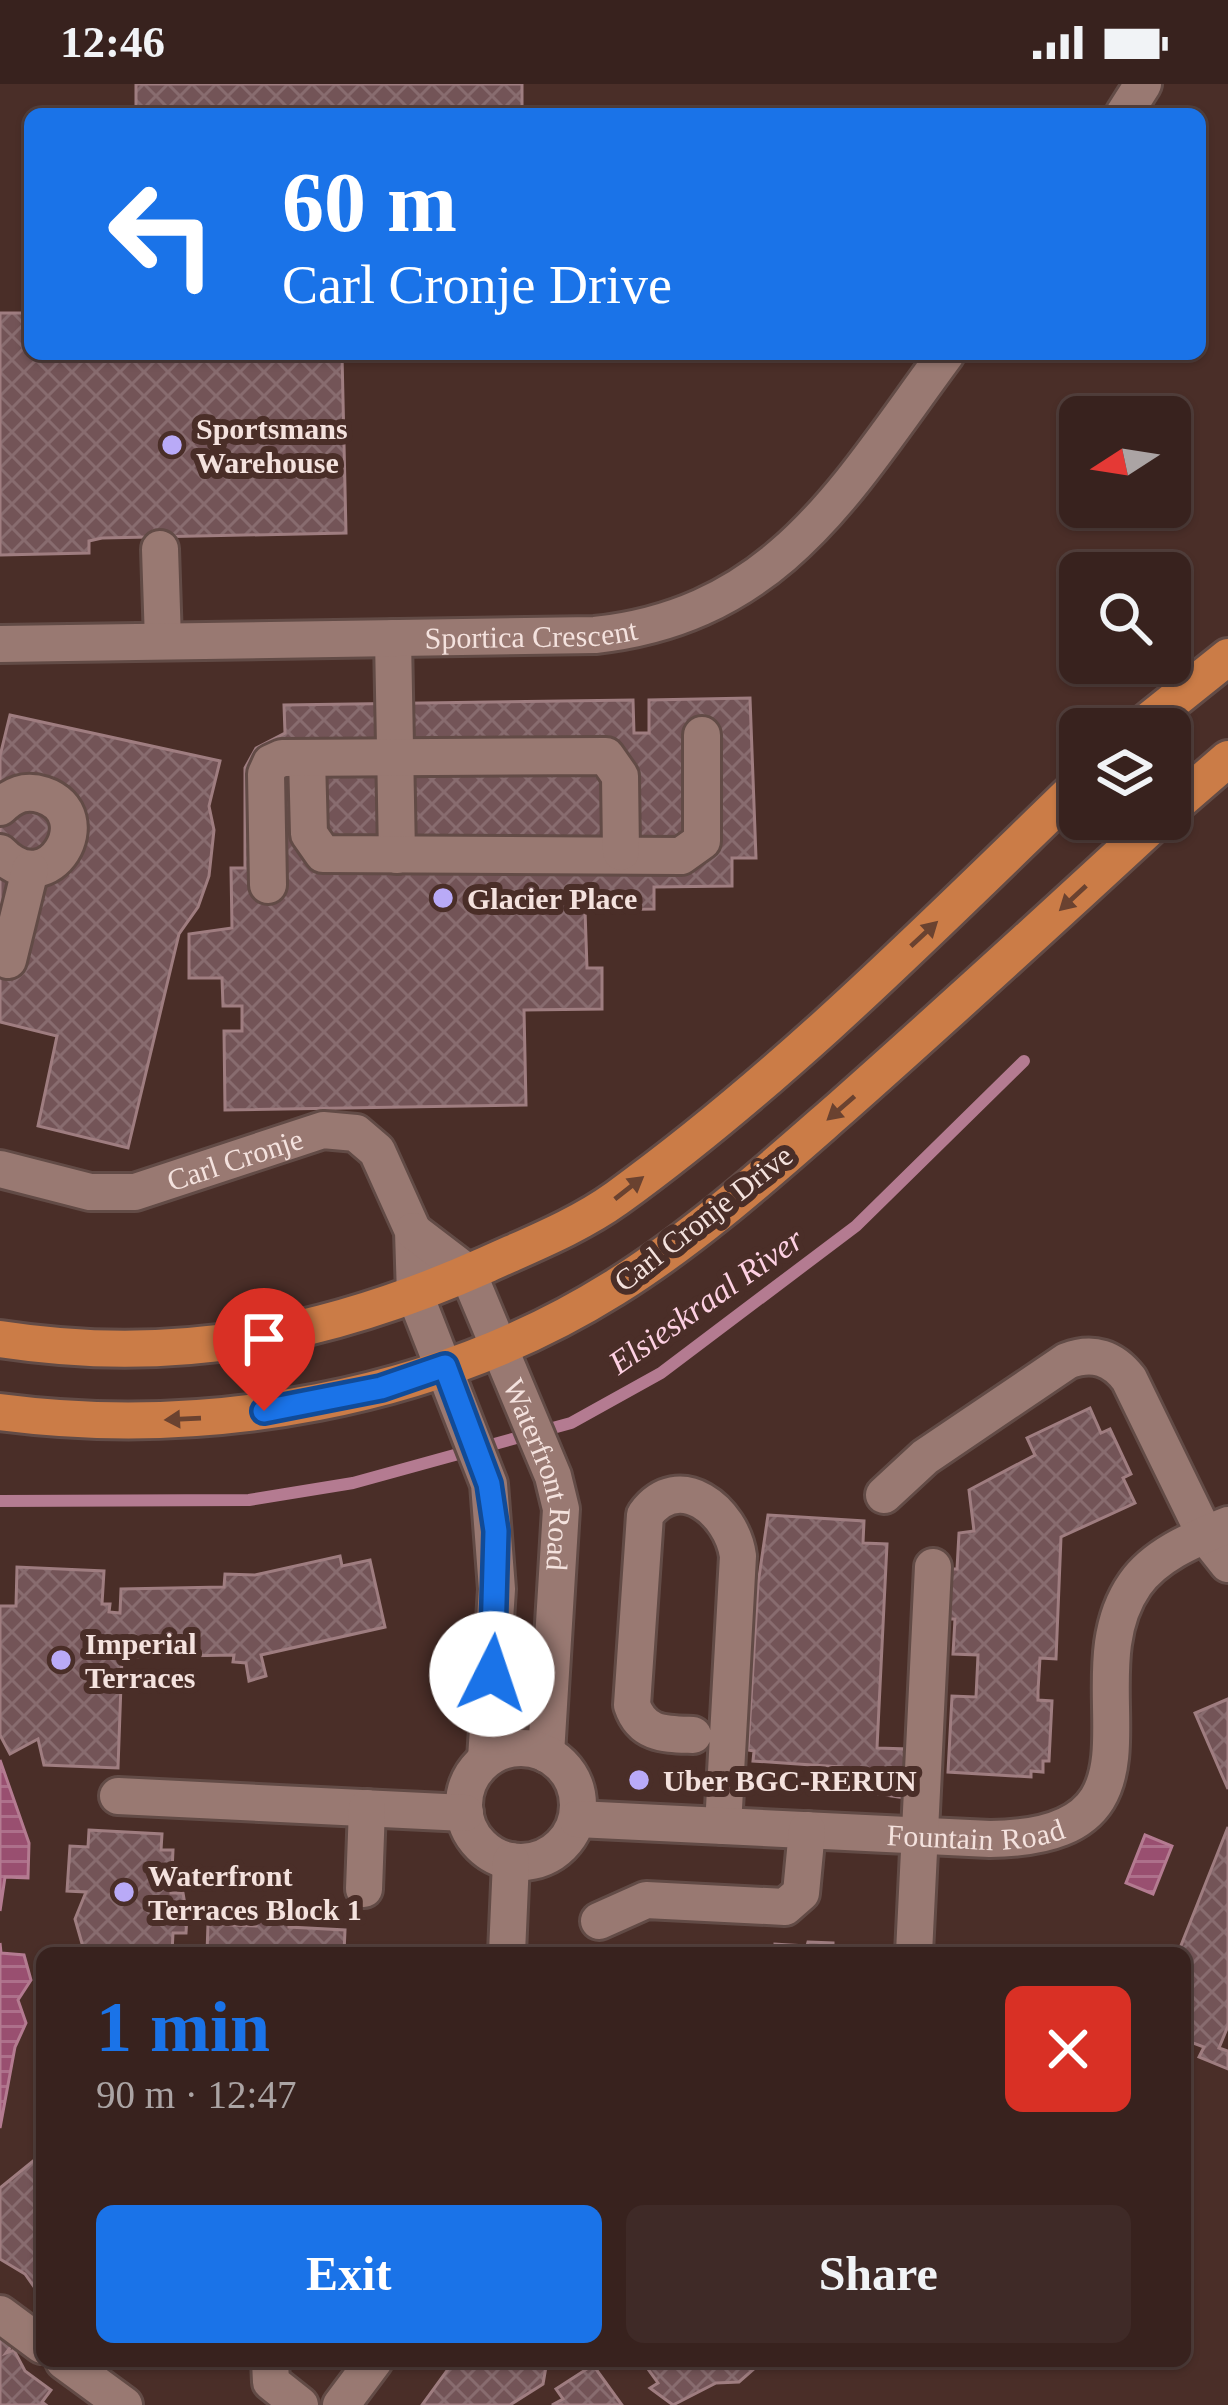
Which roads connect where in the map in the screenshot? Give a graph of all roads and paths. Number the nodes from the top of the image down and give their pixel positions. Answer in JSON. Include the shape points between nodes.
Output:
{"nodes":[{"id":1,"x":942,"y":360,"type":"edge"},
{"id":2,"x":160,"y":549,"type":"dead end"},
{"id":3,"x":392,"y":638,"type":"junction"},
{"id":4,"x":163,"y":641,"type":"junction"},
{"id":5,"x":0,"y":644,"type":"edge"},
{"id":6,"x":1228,"y":657,"type":"edge"},
{"id":7,"x":1164,"y":708,"type":"edge"},
{"id":8,"x":702,"y":735,"type":"dead end"},
{"id":9,"x":394,"y":757,"type":"junction"},
{"id":10,"x":308,"y":758,"type":"junction"},
{"id":11,"x":1228,"y":759,"type":"edge"},
{"id":12,"x":1191,"y":791,"type":"edge"},
{"id":13,"x":1059,"y":804,"type":"edge"},
{"id":14,"x":0,"y":807,"type":"edge"},
{"id":15,"x":1136,"y":840,"type":"edge"},
{"id":16,"x":622,"y":852,"type":"junction"},
{"id":17,"x":397,"y":855,"type":"junction"},
{"id":18,"x":15,"y":861,"type":"edge"},
{"id":19,"x":268,"y":885,"type":"dead end"},
{"id":20,"x":8,"y":960,"type":"dead end"},
{"id":21,"x":0,"y":1169,"type":"edge"},
{"id":22,"x":413,"y":1231,"type":"junction"},
{"id":23,"x":468,"y":1273,"type":"junction"},
{"id":24,"x":415,"y":1295,"type":"junction"},
{"id":25,"x":0,"y":1339,"type":"edge"},
{"id":26,"x":500,"y":1343,"type":"junction"},
{"id":27,"x":445,"y":1366,"type":"junction"},
{"id":28,"x":0,"y":1412,"type":"edge"},
{"id":29,"x":884,"y":1495,"type":"dead end"},
{"id":30,"x":1217,"y":1530,"type":"edge"},
{"id":31,"x":1228,"y":1564,"type":"edge"},
{"id":32,"x":933,"y":1567,"type":"dead end"},
{"id":33,"x":693,"y":1736,"type":"dead end"},
{"id":34,"x":546,"y":1754,"type":"junction"},
{"id":35,"x":486,"y":1759,"type":"junction"},
{"id":36,"x":118,"y":1796,"type":"dead end"},
{"id":37,"x":367,"y":1808,"type":"junction"},
{"id":38,"x":465,"y":1813,"type":"junction"},
{"id":39,"x":577,"y":1819,"type":"junction"},
{"id":40,"x":723,"y":1826,"type":"junction"},
{"id":41,"x":807,"y":1830,"type":"junction"},
{"id":42,"x":920,"y":1836,"type":"junction"},
{"id":43,"x":511,"y":1861,"type":"junction"},
{"id":44,"x":364,"y":1888,"type":"dead end"},
{"id":45,"x":599,"y":1921,"type":"dead end"},
{"id":46,"x":507,"y":1947,"type":"edge"},
{"id":47,"x":914,"y":1947,"type":"edge"},
{"id":48,"x":0,"y":2314,"type":"edge"},
{"id":49,"x":36,"y":2341,"type":"edge"},
{"id":50,"x":72,"y":2367,"type":"edge"},
{"id":51,"x":271,"y":2367,"type":"edge"},
{"id":52,"x":370,"y":2367,"type":"edge"},
{"id":53,"x":124,"y":2405,"type":"edge"},
{"id":54,"x":300,"y":2405,"type":"edge"},
{"id":55,"x":341,"y":2405,"type":"edge"}],
"edges":[{"from":1,"to":3,"type":"street","name":"Sportica Crescent","via":[[816,528],[731,596],[626,631]]},
{"from":2,"to":4,"type":"street"},
{"from":3,"to":4,"type":"street","name":"Sportica Crescent"},
{"from":3,"to":9,"type":"street"},
{"from":4,"to":5,"type":"street","name":"Sportica Crescent"},
{"from":6,"to":7,"type":"main road"},
{"from":8,"to":16,"type":"street","via":[[704,832],[697,848],[681,856]]},
{"from":9,"to":10,"type":"street"},
{"from":9,"to":16,"type":"street","via":[[606,755],[620,776]]},
{"from":9,"to":17,"type":"street"},
{"from":10,"to":17,"type":"street","via":[[308,834],[316,850]]},
{"from":10,"to":19,"type":"street","via":[[276,760],[267,769]]},
{"from":11,"to":12,"type":"main road"},
{"from":23,"to":13,"type":"main road","one_way":true,"via":[[549,1237],[632,1186],[921,938]]},
{"from":14,"to":18,"type":"street","via":[[31,791],[50,797],[70,831],[50,865]]},
{"from":15,"to":26,"type":"main road","name":"Carl Cronje Drive","one_way":true,"via":[[823,1124],[670,1249],[612,1290]]},
{"from":16,"to":17,"type":"street"},
{"from":18,"to":20,"type":"street"},
{"from":21,"to":22,"type":"street","name":"Carl Cronje","via":[[91,1192],[135,1192],[323,1130],[356,1133],[377,1151]]},
{"from":22,"to":23,"type":"street","name":"Carl Cronje"},
{"from":22,"to":24,"type":"street","name":"Carl Cronje"},
{"from":23,"to":24,"type":"main road"},
{"from":23,"to":26,"type":"street","name":"Waterfront Road"},
{"from":24,"to":25,"type":"main road","via":[[249,1342],[176,1351]]},
{"from":24,"to":27,"type":"street","name":"Waterfront Road"},
{"from":26,"to":27,"type":"main road","name":"Carl Cronje Drive"},
{"from":26,"to":34,"type":"street","name":"Waterfront Road","via":[[561,1509]]},
{"from":27,"to":28,"type":"main road","name":"Carl Cronje Drive","one_way":true,"via":[[343,1396],[207,1418]]},
{"from":27,"to":35,"type":"street","name":"Waterfront Road","via":[[489,1484],[497,1589]]},
{"from":29,"to":30,"type":"street","via":[[925,1457],[1067,1361],[1092,1356],[1129,1379]]},
{"from":30,"to":31,"type":"street"},
{"from":30,"to":42,"type":"street","name":"Fountain Road","via":[[1161,1558],[1125,1601],[1108,1762],[1084,1816],[1030,1839]]},
{"from":32,"to":42,"type":"street"},
{"from":33,"to":40,"type":"street","via":[[653,1732],[632,1705],[645,1515],[657,1502],[686,1494],[710,1505],[736,1542]]},
{"from":34,"to":35,"type":"street","via":[[521,1748]]},
{"from":34,"to":39,"type":"street","via":[[575,1785]]},
{"from":35,"to":38,"type":"street","via":[[466,1791]]},
{"from":36,"to":37,"type":"street"},
{"from":37,"to":38,"type":"street"},
{"from":37,"to":44,"type":"street"},
{"from":38,"to":43,"type":"street","via":[[479,1843]]},
{"from":39,"to":40,"type":"street","name":"Fountain Road"},
{"from":39,"to":43,"type":"street","via":[[545,1858]]},
{"from":40,"to":41,"type":"street","name":"Fountain Road"},
{"from":41,"to":42,"type":"street","name":"Fountain Road"},
{"from":41,"to":45,"type":"street","via":[[801,1893],[785,1907],[646,1900]]},
{"from":42,"to":47,"type":"street"},
{"from":43,"to":46,"type":"street"},
{"from":48,"to":49,"type":"street"},
{"from":50,"to":53,"type":"street"},
{"from":51,"to":54,"type":"street","via":[[272,2382]]},
{"from":52,"to":55,"type":"street"}]}
